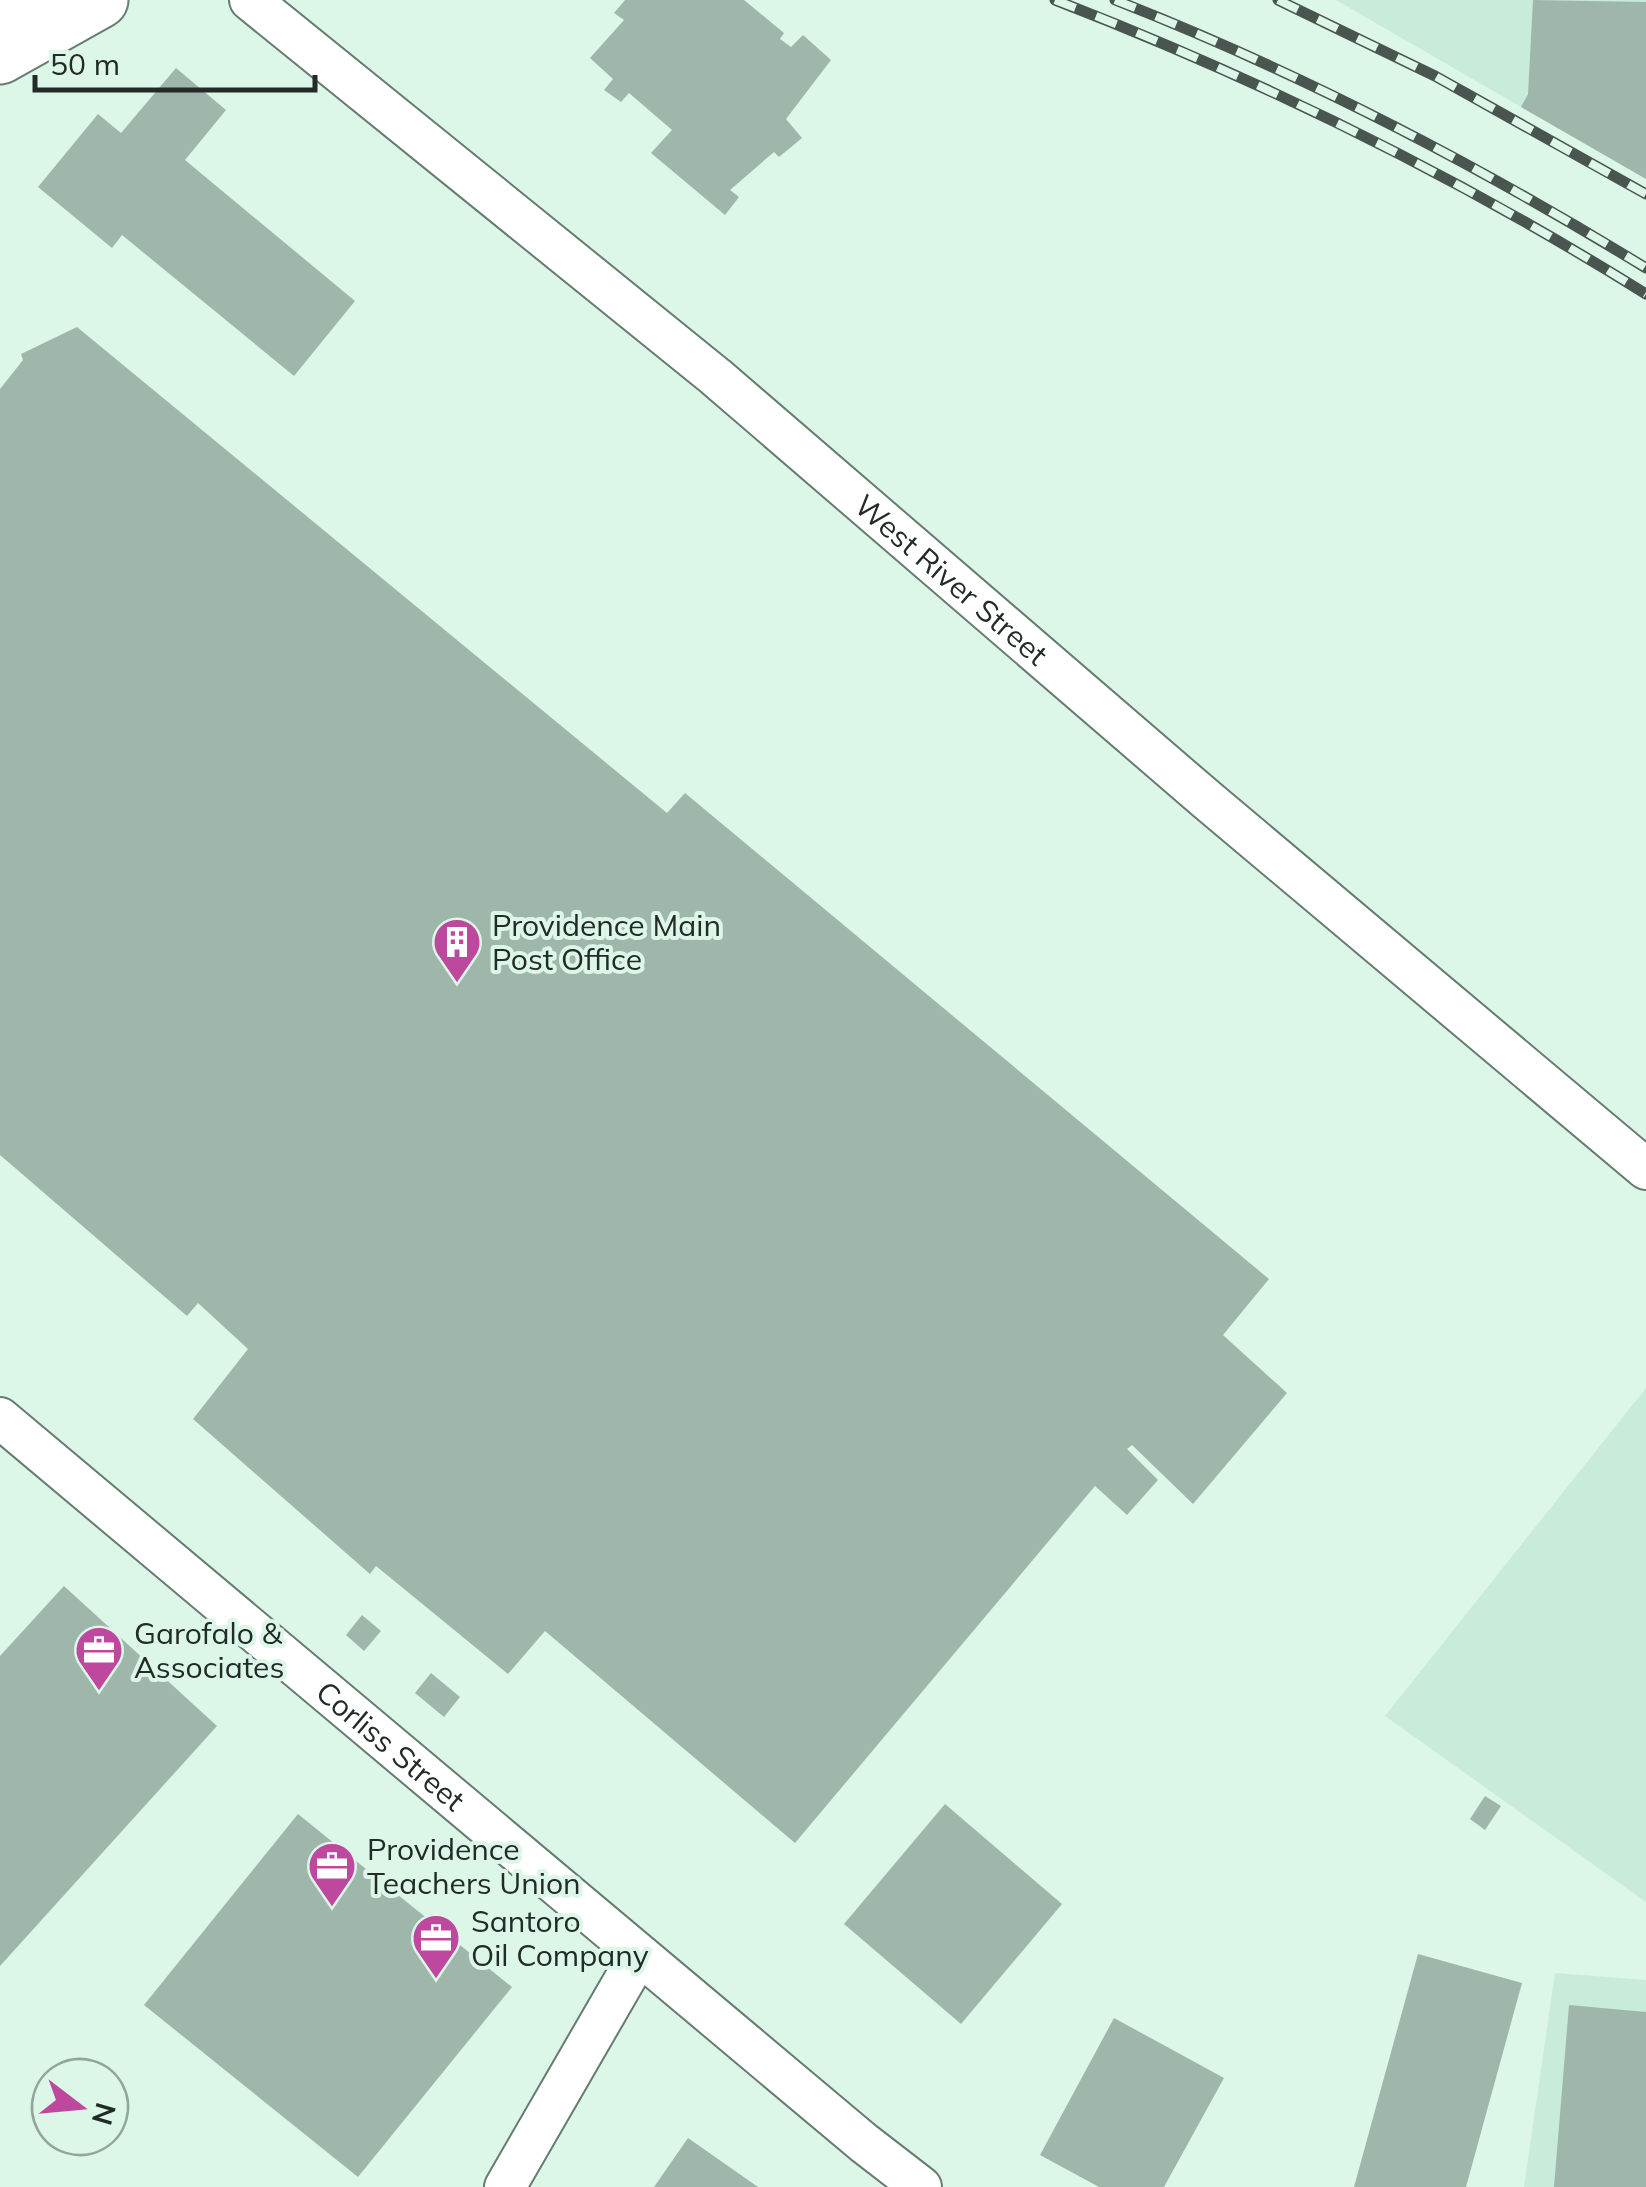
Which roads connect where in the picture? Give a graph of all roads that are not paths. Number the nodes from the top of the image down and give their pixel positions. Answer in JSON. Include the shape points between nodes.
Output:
{"nodes":[{"id":1,"x":21,"y":0,"type":"edge"},
{"id":2,"x":100,"y":0,"type":"edge"},
{"id":3,"x":250,"y":0,"type":"edge"},
{"id":4,"x":0,"y":6,"type":"edge"},
{"id":5,"x":0,"y":56,"type":"edge"},
{"id":6,"x":1646,"y":1169,"type":"edge"},
{"id":7,"x":0,"y":1418,"type":"edge"},
{"id":8,"x":640,"y":1955,"type":"junction"},
{"id":9,"x":506,"y":2187,"type":"edge"},
{"id":10,"x":921,"y":2187,"type":"edge"}],
"edges":[{"from":1,"to":4,"type":"main road"},
{"from":2,"to":5,"type":"main road"},
{"from":3,"to":6,"type":"street","name":"West River Street","via":[[716,377]]},
{"from":7,"to":8,"type":"street","name":"Corliss Street"},
{"from":8,"to":9,"type":"street"},
{"from":8,"to":10,"type":"street","name":"Corliss Street"}]}
